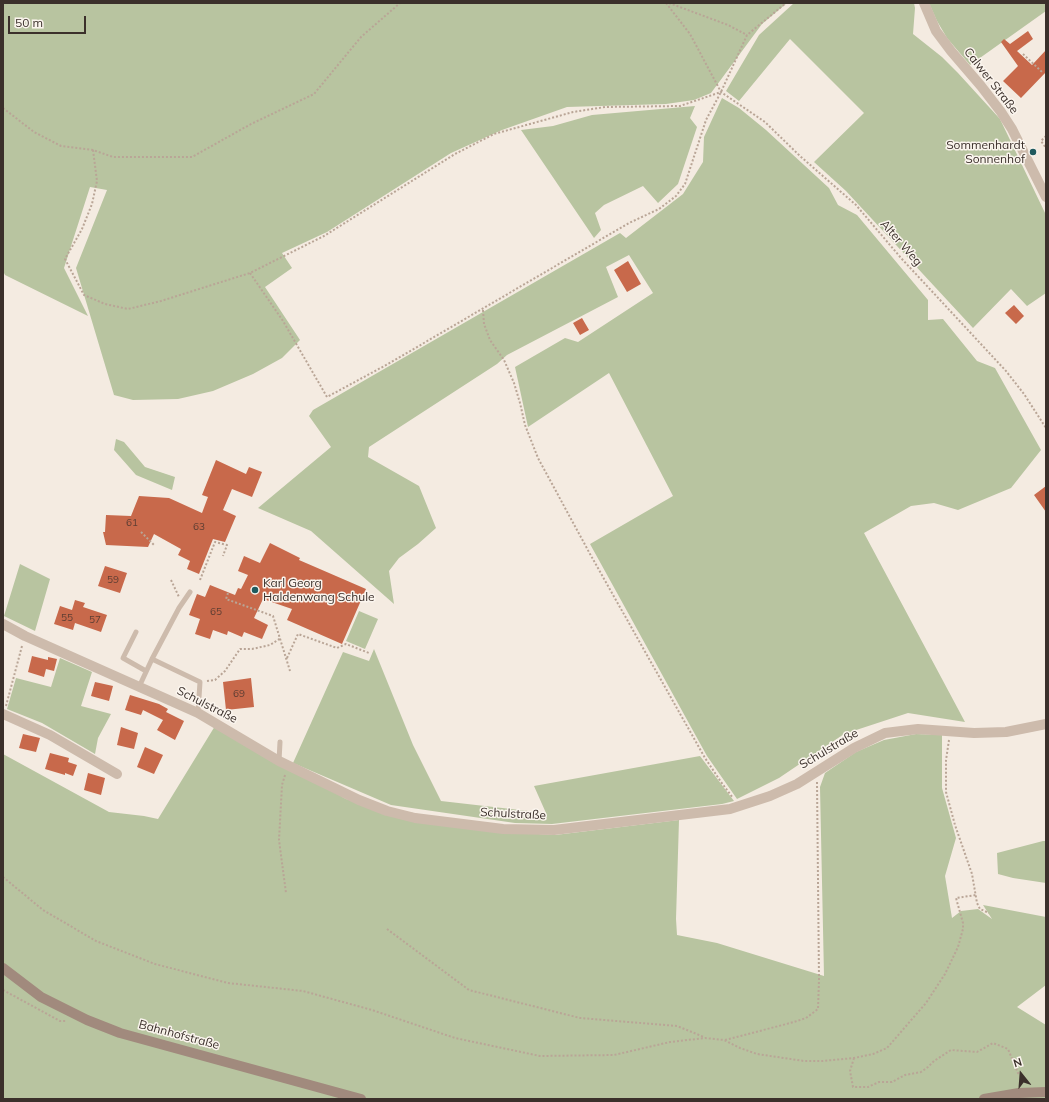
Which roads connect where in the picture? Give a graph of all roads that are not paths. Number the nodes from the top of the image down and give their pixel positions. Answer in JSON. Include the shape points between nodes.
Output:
{"nodes":[{"id":1,"x":924,"y":3,"type":"edge"},
{"id":2,"x":1046,"y":197,"type":"edge"},
{"id":3,"x":190,"y":592,"type":"dead end"},
{"id":4,"x":3,"y":624,"type":"edge"},
{"id":5,"x":136,"y":632,"type":"dead end"},
{"id":6,"x":152,"y":659,"type":"junction"},
{"id":7,"x":146,"y":671,"type":"junction"},
{"id":8,"x":139,"y":687,"type":"junction"},
{"id":9,"x":198,"y":713,"type":"junction"},
{"id":10,"x":4,"y":714,"type":"edge"},
{"id":11,"x":1046,"y":724,"type":"edge"},
{"id":12,"x":280,"y":742,"type":"dead end"},
{"id":13,"x":279,"y":761,"type":"junction"},
{"id":14,"x":117,"y":774,"type":"dead end"},
{"id":15,"x":3,"y":968,"type":"edge"},
{"id":16,"x":1046,"y":1092,"type":"edge"},
{"id":17,"x":361,"y":1099,"type":"edge"},
{"id":18,"x":984,"y":1099,"type":"edge"}],
"edges":[{"from":1,"to":2,"type":"street","name":"Calwer Straße","via":[[936,31],[1012,129]]},
{"from":3,"to":6,"type":"lane"},
{"from":4,"to":8,"type":"street","name":"Schulstraße"},
{"from":5,"to":7,"type":"lane","via":[[123,658]]},
{"from":6,"to":7,"type":"lane"},
{"from":6,"to":9,"type":"lane","via":[[200,682]]},
{"from":7,"to":8,"type":"lane"},
{"from":8,"to":9,"type":"street","name":"Schulstraße"},
{"from":9,"to":13,"type":"street","name":"Schulstraße"},
{"from":10,"to":14,"type":"street","via":[[50,735]]},
{"from":11,"to":13,"type":"street","name":"Schulstraße","via":[[1006,732],[974,733],[918,729],[885,733],[854,748],[797,784],[737,807],[554,830],[503,829],[415,818],[387,811]]},
{"from":12,"to":13,"type":"lane"},
{"from":15,"to":17,"type":"street","name":"Bahnhofstraße","via":[[41,997],[120,1033]]},
{"from":16,"to":18,"type":"street","via":[[1019,1092]]}]}
